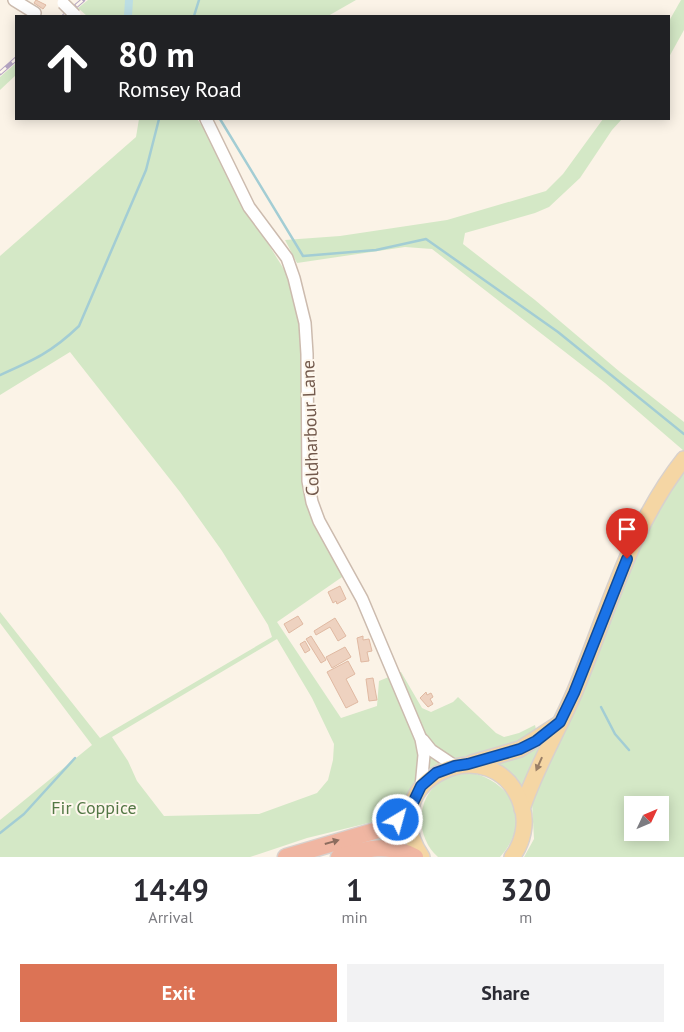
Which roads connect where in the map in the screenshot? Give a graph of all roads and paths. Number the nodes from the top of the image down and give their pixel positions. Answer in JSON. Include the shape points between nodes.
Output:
{"nodes":[{"id":1,"x":14,"y":0,"type":"edge"},
{"id":2,"x":62,"y":1,"type":"edge"},
{"id":3,"x":35,"y":13,"type":"dead end"},
{"id":4,"x":74,"y":15,"type":"edge"},
{"id":5,"x":206,"y":120,"type":"edge"},
{"id":6,"x":684,"y":459,"type":"edge"},
{"id":7,"x":560,"y":722,"type":"junction"},
{"id":8,"x":421,"y":739,"type":"junction"},
{"id":9,"x":462,"y":765,"type":"junction"},
{"id":10,"x":421,"y":786,"type":"junction"},
{"id":11,"x":411,"y":807,"type":"junction"},
{"id":12,"x":522,"y":809,"type":"junction"},
{"id":13,"x":286,"y":857,"type":"edge"},
{"id":14,"x":339,"y":857,"type":"edge"},
{"id":15,"x":415,"y":857,"type":"edge"},
{"id":16,"x":422,"y":857,"type":"edge"},
{"id":17,"x":512,"y":857,"type":"edge"}],
"edges":[{"from":1,"to":3,"type":"street"},
{"from":2,"to":4,"type":"street","bridge":true},
{"from":5,"to":8,"type":"street","name":"Coldharbour Lane","via":[[249,207],[287,258],[294,278],[306,338],[308,481],[312,502],[318,521],[362,599]]},
{"from":6,"to":7,"type":"main road","via":[[640,525]]},
{"from":7,"to":9,"type":"main road","via":[[520,749]]},
{"from":7,"to":12,"type":"main road","one_way":true,"via":[[541,758]]},
{"from":8,"to":9,"type":"street","name":"Coldharbour Lane","via":[[431,750]]},
{"from":8,"to":10,"type":"street","name":"Coldharbour Lane","via":[[424,755]]},
{"from":9,"to":10,"type":"main road","via":[[436,773]]},
{"from":9,"to":12,"type":"main road","via":[[489,769],[503,777],[514,789]]},
{"from":10,"to":11,"type":"main road"},
{"from":13,"to":11,"type":"highway","one_way":true,"via":[[388,827]]},
{"from":11,"to":16,"type":"main road","via":[[411,833]]},
{"from":12,"to":17,"type":"main road","via":[[522,837]]},
{"from":14,"to":15,"type":"highway","via":[[380,847]]}]}
